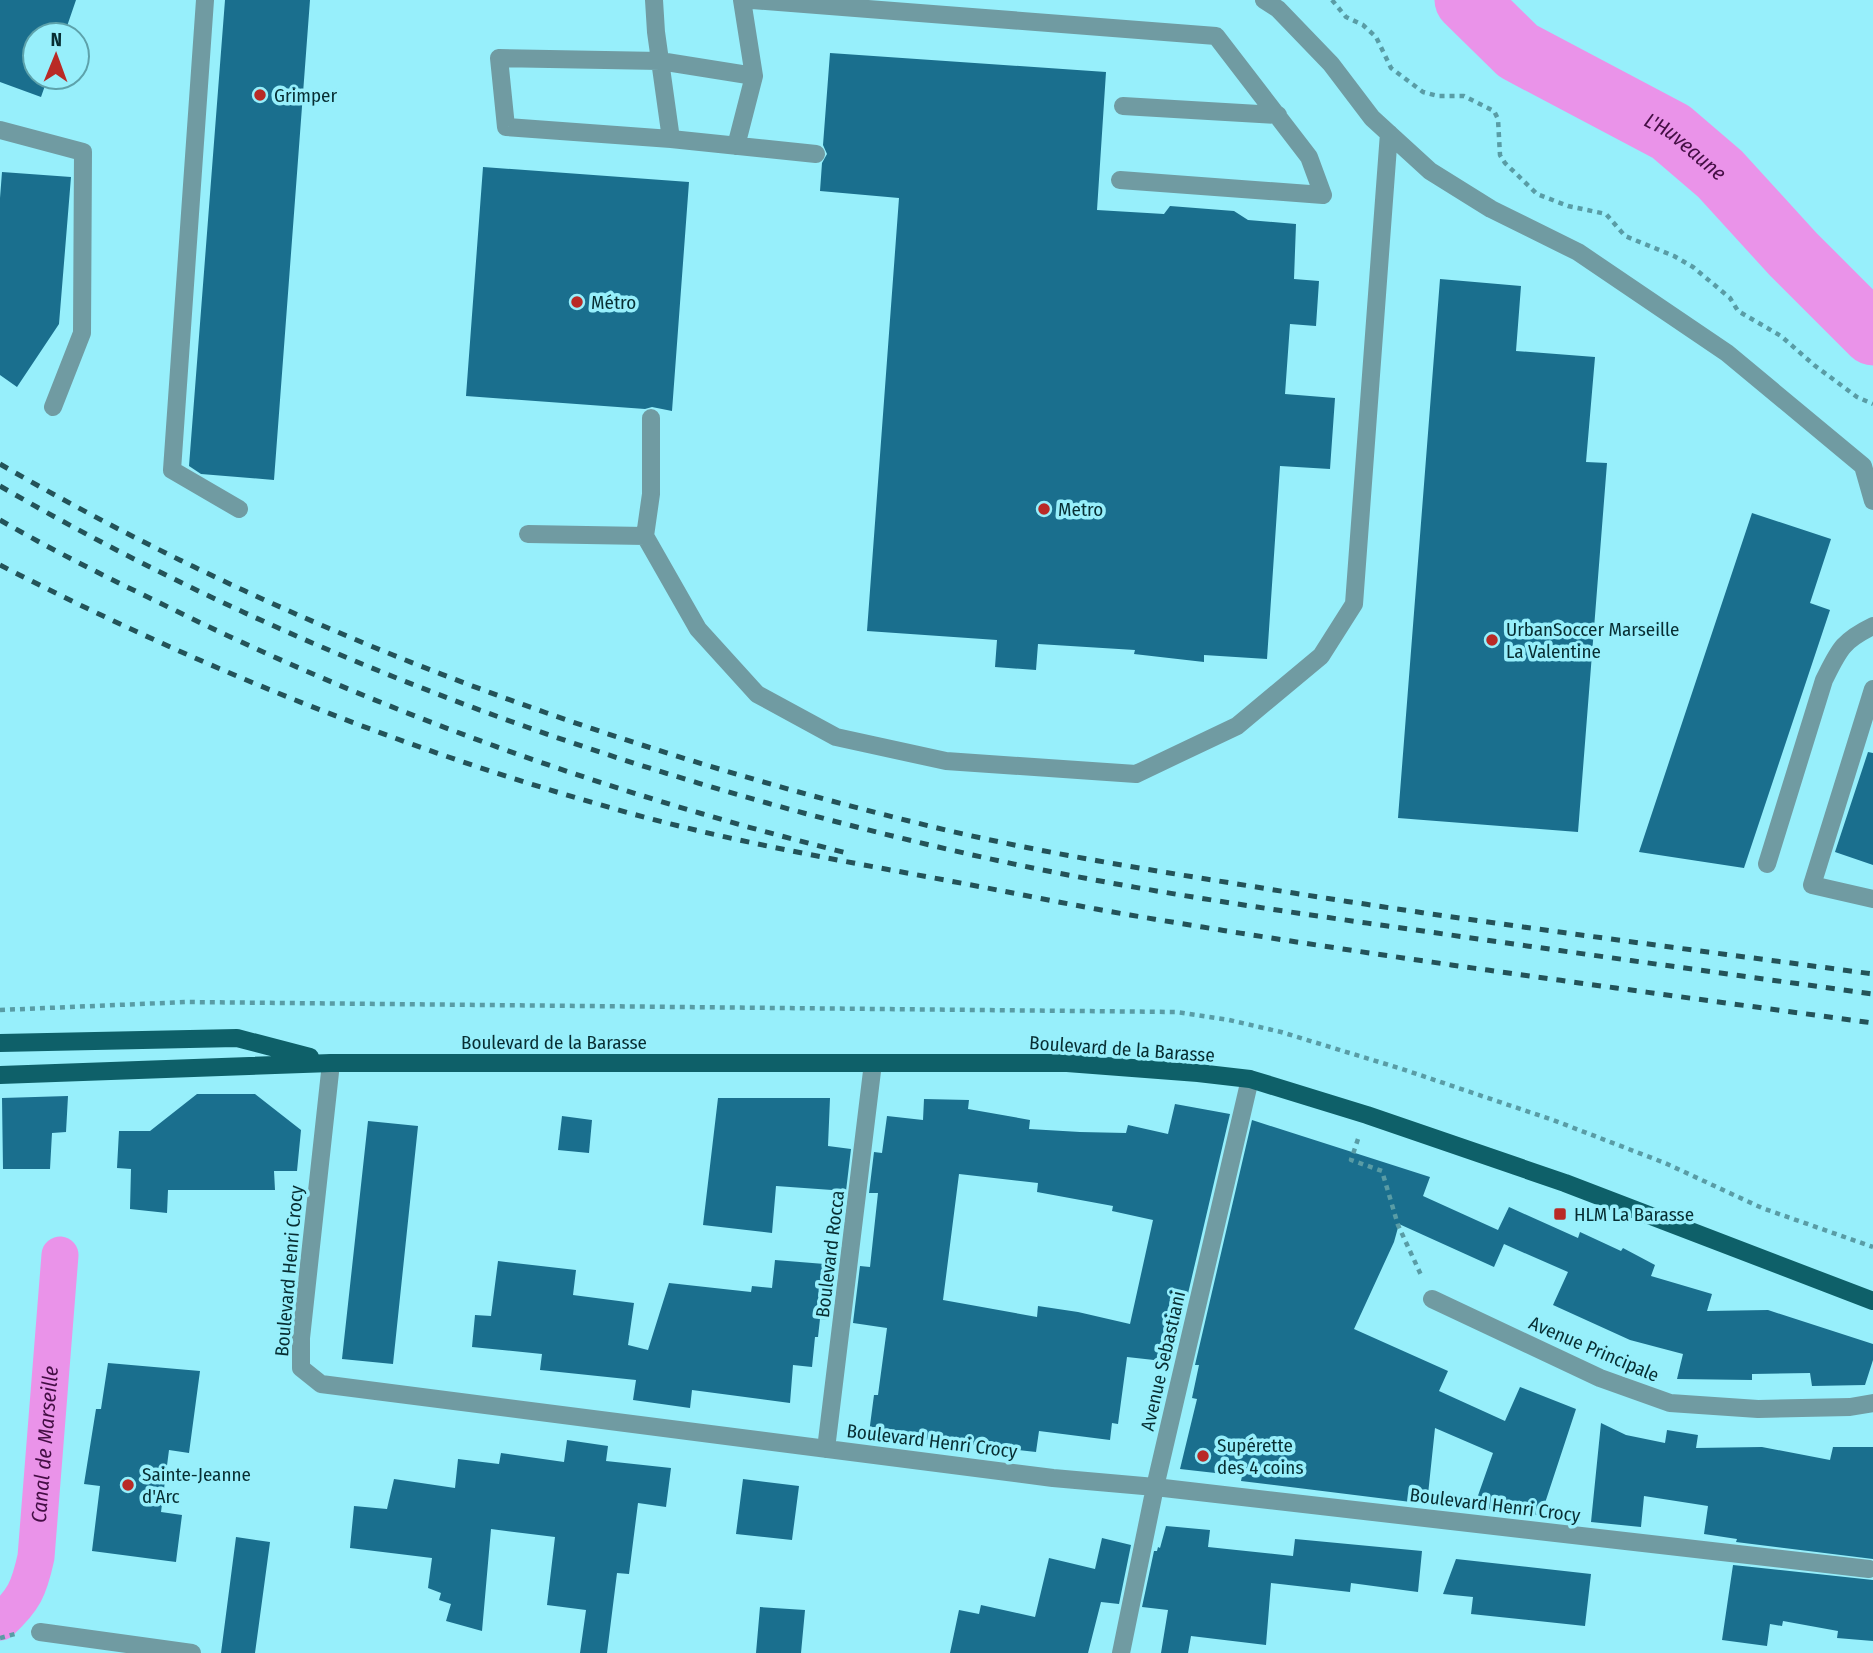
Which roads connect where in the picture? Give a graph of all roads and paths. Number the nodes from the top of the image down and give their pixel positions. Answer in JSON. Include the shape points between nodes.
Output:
{"nodes":[{"id":1,"x":205,"y":0,"type":"edge"},
{"id":2,"x":654,"y":0,"type":"edge"},
{"id":3,"x":743,"y":0,"type":"edge"},
{"id":4,"x":752,"y":0,"type":"edge"},
{"id":5,"x":1264,"y":0,"type":"edge"},
{"id":6,"x":1332,"y":0,"type":"edge"},
{"id":7,"x":660,"y":61,"type":"junction"},
{"id":8,"x":754,"y":76,"type":"junction"},
{"id":9,"x":1124,"y":106,"type":"dead end"},
{"id":10,"x":1278,"y":115,"type":"junction"},
{"id":11,"x":0,"y":130,"type":"edge"},
{"id":12,"x":1389,"y":133,"type":"junction"},
{"id":13,"x":671,"y":139,"type":"junction"},
{"id":14,"x":736,"y":146,"type":"junction"},
{"id":15,"x":816,"y":154,"type":"dead end"},
{"id":16,"x":1120,"y":180,"type":"dead end"},
{"id":17,"x":1873,"y":404,"type":"edge"},
{"id":18,"x":53,"y":407,"type":"dead end"},
{"id":19,"x":650,"y":418,"type":"dead end"},
{"id":20,"x":1868,"y":469,"type":"edge"},
{"id":21,"x":1873,"y":501,"type":"edge"},
{"id":22,"x":239,"y":509,"type":"dead end"},
{"id":23,"x":528,"y":534,"type":"dead end"},
{"id":24,"x":645,"y":536,"type":"junction"},
{"id":25,"x":1873,"y":626,"type":"edge"},
{"id":26,"x":1873,"y":689,"type":"edge"},
{"id":27,"x":1767,"y":864,"type":"dead end"},
{"id":28,"x":1873,"y":899,"type":"edge"},
{"id":29,"x":0,"y":1043,"type":"edge"},
{"id":30,"x":331,"y":1063,"type":"junction"},
{"id":31,"x":873,"y":1063,"type":"junction"},
{"id":32,"x":0,"y":1075,"type":"edge"},
{"id":33,"x":1250,"y":1079,"type":"junction"},
{"id":34,"x":1350,"y":1160,"type":"dead end"},
{"id":35,"x":1432,"y":1299,"type":"joint"},
{"id":36,"x":1873,"y":1301,"type":"edge"},
{"id":37,"x":1873,"y":1403,"type":"edge"},
{"id":38,"x":826,"y":1449,"type":"junction"},
{"id":39,"x":1155,"y":1487,"type":"junction"},
{"id":40,"x":1869,"y":1569,"type":"dead end"},
{"id":41,"x":40,"y":1632,"type":"dead end"},
{"id":42,"x":192,"y":1653,"type":"edge"},
{"id":43,"x":1121,"y":1653,"type":"edge"}],
"edges":[{"from":1,"to":22,"type":"street","via":[[172,470]]},
{"from":2,"to":7,"type":"street"},
{"from":3,"to":8,"type":"street"},
{"from":4,"to":10,"type":"street","via":[[1216,36]]},
{"from":5,"to":12,"type":"street","via":[[1331,65]]},
{"from":6,"to":17,"type":"path","via":[[1346,17],[1376,37],[1391,68],[1423,92],[1464,96],[1494,111],[1500,155],[1537,194],[1606,214],[1625,236],[1693,267],[1730,298],[1738,311],[1781,336],[1857,397]]},
{"from":7,"to":8,"type":"street"},
{"from":7,"to":13,"type":"street"},
{"from":7,"to":13,"type":"street","via":[[499,58],[506,127]]},
{"from":8,"to":14,"type":"street"},
{"from":9,"to":10,"type":"street"},
{"from":10,"to":16,"type":"street","via":[[1309,157],[1323,195]]},
{"from":11,"to":18,"type":"street","via":[[83,152],[82,332]]},
{"from":12,"to":20,"type":"street","via":[[1430,171],[1491,209],[1578,252],[1727,352]]},
{"from":12,"to":24,"type":"street","via":[[1354,604],[1321,656],[1237,726],[1136,774],[946,761],[836,737],[757,694],[698,629]]},
{"from":13,"to":14,"type":"street"},
{"from":14,"to":15,"type":"street"},
{"from":19,"to":24,"type":"street","via":[[651,494]]},
{"from":20,"to":21,"type":"street"},
{"from":23,"to":24,"type":"street"},
{"from":25,"to":27,"type":"street","via":[[1852,636],[1824,680]]},
{"from":26,"to":28,"type":"street","via":[[1812,885]]},
{"from":29,"to":30,"type":"main road","name":"Boulevard de la Barasse","via":[[237,1038]]},
{"from":30,"to":31,"type":"main road","name":"Boulevard de la Barasse"},
{"from":30,"to":32,"type":"main road","name":"Boulevard de la Barasse"},
{"from":30,"to":38,"type":"street","name":"Boulevard Henri Crocy","via":[[301,1368],[321,1384]]},
{"from":31,"to":33,"type":"main road","name":"Boulevard de la Barasse","via":[[1067,1063]]},
{"from":31,"to":38,"type":"street","name":"Boulevard Rocca"},
{"from":33,"to":36,"type":"main road","name":"Boulevard de la Barasse","via":[[1565,1183]]},
{"from":33,"to":39,"type":"street","name":"Avenue Sebastiani"},
{"from":34,"to":35,"type":"path","via":[[1381,1171],[1398,1224]]},
{"from":35,"to":37,"type":"street","name":"Avenue Principale","via":[[1600,1378],[1670,1403],[1758,1409]]},
{"from":38,"to":39,"type":"street","name":"Boulevard Henri Crocy"},
{"from":39,"to":40,"type":"street","name":"Boulevard Henri Crocy"},
{"from":39,"to":43,"type":"street","name":"Avenue Sebastiani"},
{"from":41,"to":42,"type":"street"}]}
